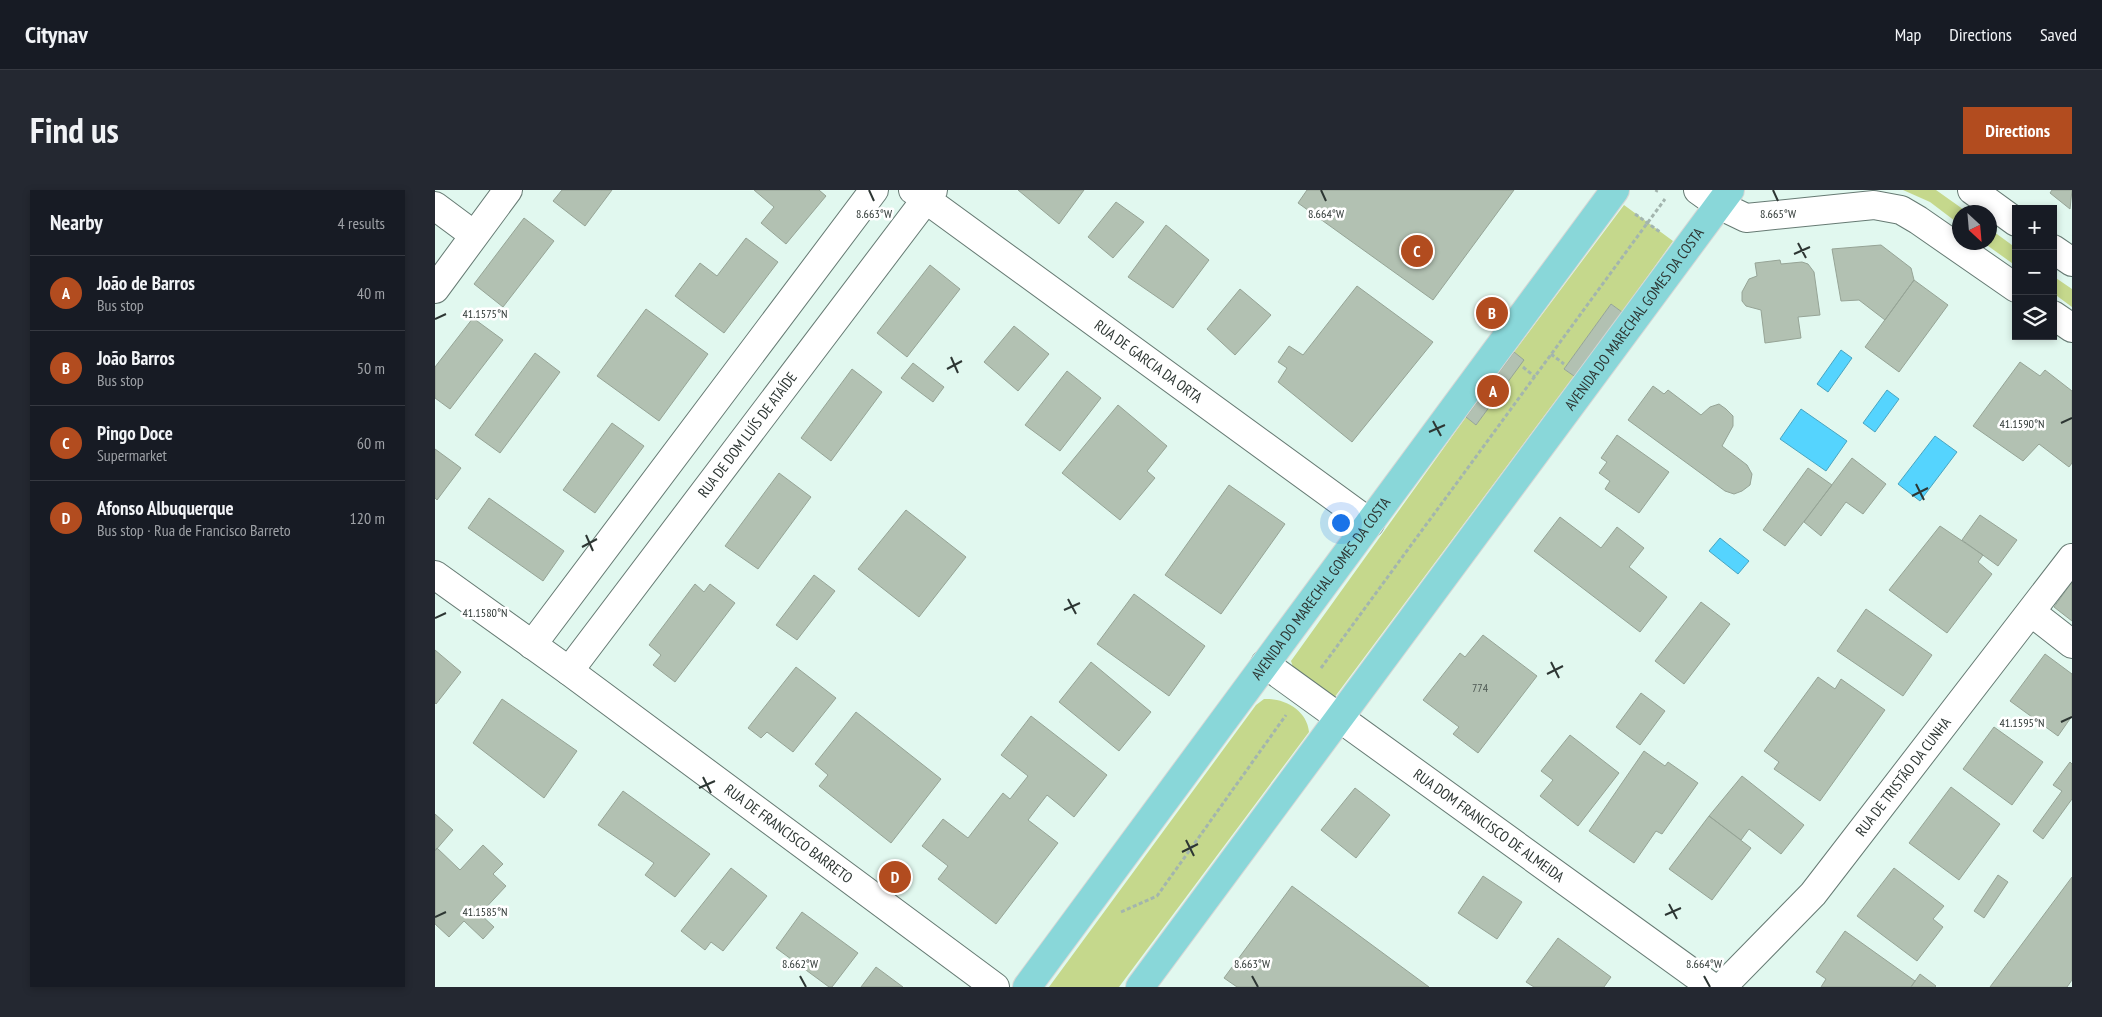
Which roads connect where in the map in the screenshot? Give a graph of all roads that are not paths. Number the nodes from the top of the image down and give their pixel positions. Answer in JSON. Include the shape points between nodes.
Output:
{"nodes":[{"id":1,"x":508,"y":190,"type":"edge"},
{"id":2,"x":874,"y":190,"type":"edge"},
{"id":3,"x":1972,"y":190,"type":"edge"},
{"id":4,"x":924,"y":193,"type":"edge"},
{"id":5,"x":1716,"y":195,"type":"edge"},
{"id":6,"x":1622,"y":200,"type":"edge"},
{"id":7,"x":435,"y":206,"type":"edge"},
{"id":8,"x":2012,"y":219,"type":"edge"},
{"id":9,"x":474,"y":235,"type":"junction"},
{"id":10,"x":2054,"y":250,"type":"edge"},
{"id":11,"x":2072,"y":262,"type":"edge"},
{"id":12,"x":2012,"y":285,"type":"edge"},
{"id":13,"x":435,"y":289,"type":"edge"},
{"id":14,"x":2057,"y":318,"type":"edge"},
{"id":15,"x":2072,"y":328,"type":"edge"},
{"id":16,"x":1370,"y":523,"type":"junction"},
{"id":17,"x":2072,"y":558,"type":"edge"},
{"id":18,"x":435,"y":575,"type":"edge"},
{"id":19,"x":2031,"y":612,"type":"junction"},
{"id":20,"x":2072,"y":644,"type":"edge"},
{"id":21,"x":532,"y":645,"type":"junction"},
{"id":22,"x":1265,"y":664,"type":"junction"},
{"id":23,"x":569,"y":671,"type":"junction"},
{"id":24,"x":1339,"y":717,"type":"junction"},
{"id":25,"x":995,"y":987,"type":"edge"},
{"id":26,"x":1027,"y":987,"type":"edge"},
{"id":27,"x":1140,"y":987,"type":"edge"},
{"id":28,"x":1712,"y":987,"type":"edge"},
{"id":29,"x":1722,"y":987,"type":"edge"}],
"edges":[{"from":1,"to":9,"type":"street"},
{"from":2,"to":21,"type":"street"},
{"from":3,"to":8,"type":"street"},
{"from":4,"to":16,"type":"street","name":"RUA DE GARCIA DA ORTA"},
{"from":4,"to":23,"type":"street","name":"RUA DE DOM LUÍS DE ATAÍDE"},
{"from":5,"to":12,"type":"street","via":[[1746,218],[1873,205],[1901,210]]},
{"from":5,"to":24,"type":"main road","name":"AVENIDA DO MARECHAL GOMES DA COSTA"},
{"from":6,"to":16,"type":"main road","name":"AVENIDA DO MARECHAL GOMES DA COSTA"},
{"from":7,"to":9,"type":"street"},
{"from":9,"to":13,"type":"street"},
{"from":10,"to":11,"type":"street"},
{"from":14,"to":15,"type":"street"},
{"from":16,"to":22,"type":"main road","name":"AVENIDA DO MARECHAL GOMES DA COSTA"},
{"from":17,"to":19,"type":"street","name":"RUA DE TRISTÃO DA CUNHA"},
{"from":18,"to":21,"type":"street","name":"RUA DE FRANCISCO BARRETO"},
{"from":19,"to":20,"type":"street"},
{"from":19,"to":29,"type":"street","name":"RUA DE TRISTÃO DA CUNHA","via":[[1813,894]]},
{"from":21,"to":23,"type":"street","name":"RUA DE FRANCISCO BARRETO"},
{"from":22,"to":24,"type":"street","name":"RUA DOM FRANCISCO DE ALMEIDA"},
{"from":22,"to":26,"type":"main road","name":"AVENIDA DO MARECHAL GOMES DA COSTA"},
{"from":23,"to":25,"type":"street","name":"RUA DE FRANCISCO BARRETO"},
{"from":24,"to":27,"type":"main road","name":"AVENIDA DO MARECHAL GOMES DA COSTA"},
{"from":24,"to":28,"type":"street","name":"RUA DOM FRANCISCO DE ALMEIDA"}]}
